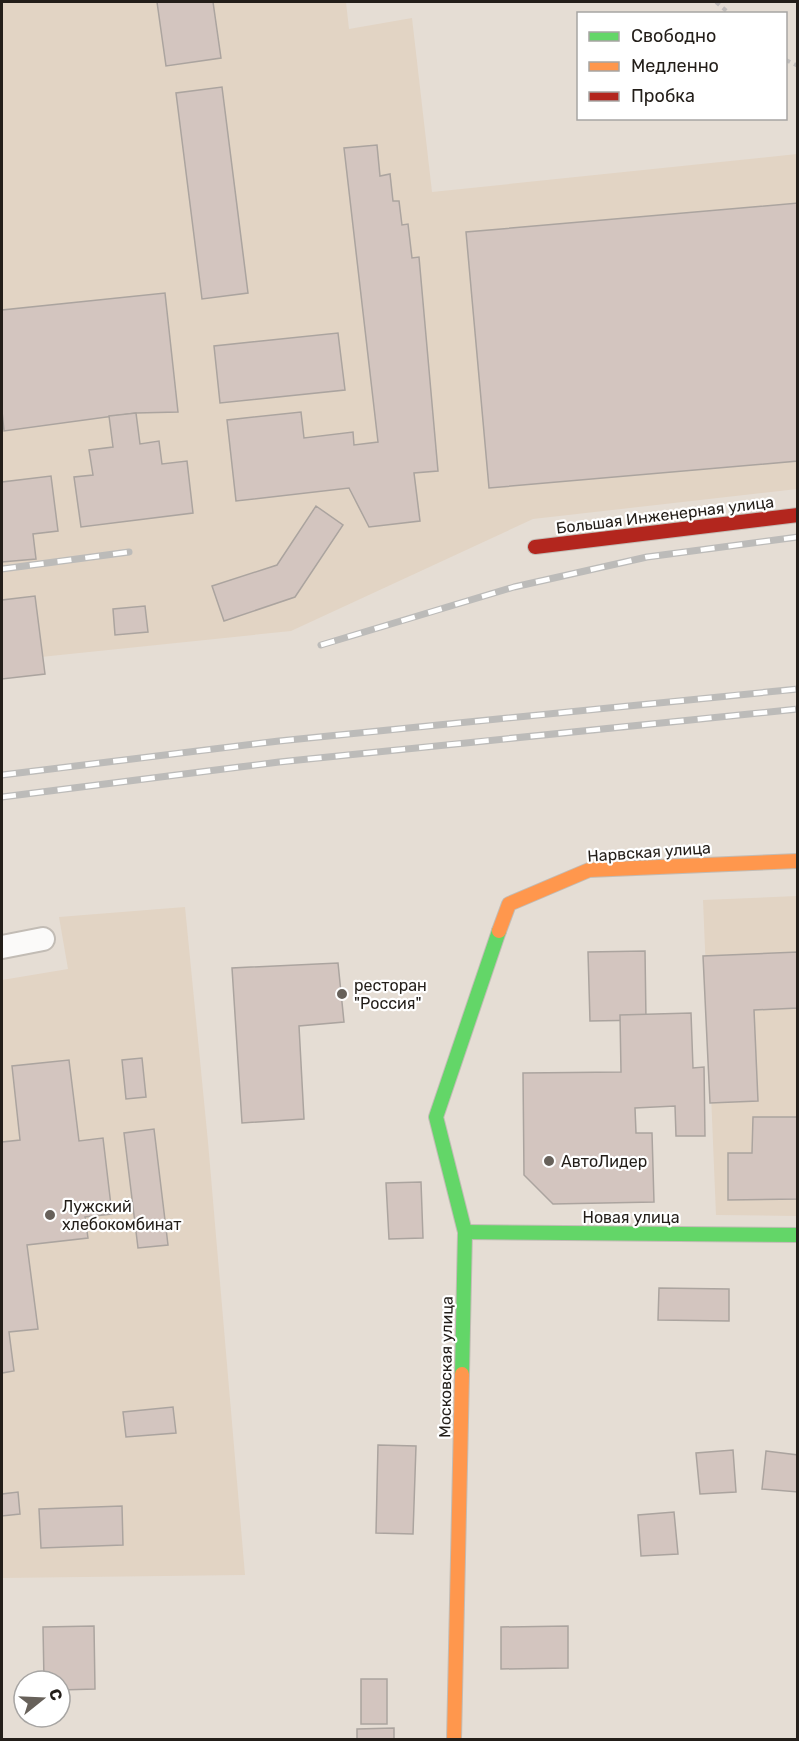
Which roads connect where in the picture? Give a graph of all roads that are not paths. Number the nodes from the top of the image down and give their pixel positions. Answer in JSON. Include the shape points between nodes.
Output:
{"nodes":[{"id":1,"x":798,"y":515,"type":"edge"},
{"id":2,"x":536,"y":547,"type":"dead end"},
{"id":3,"x":798,"y":861,"type":"edge"},
{"id":4,"x":43,"y":939,"type":"dead end"},
{"id":5,"x":2,"y":947,"type":"edge"},
{"id":6,"x":472,"y":1005,"type":"joint"},
{"id":7,"x":465,"y":1232,"type":"junction"},
{"id":8,"x":798,"y":1235,"type":"edge"},
{"id":9,"x":454,"y":1740,"type":"edge"}],
"edges":[{"from":1,"to":2,"type":"street","name":"Большая Инженерная улица"},
{"from":3,"to":6,"type":"street","name":"Нарвская улица","via":[[589,870],[509,904]]},
{"from":4,"to":5,"type":"street"},
{"from":6,"to":7,"type":"street","name":"Московская улица","via":[[436,1118]]},
{"from":7,"to":8,"type":"street","name":"Новая улица"},
{"from":7,"to":9,"type":"street","name":"Московская улица"}]}
